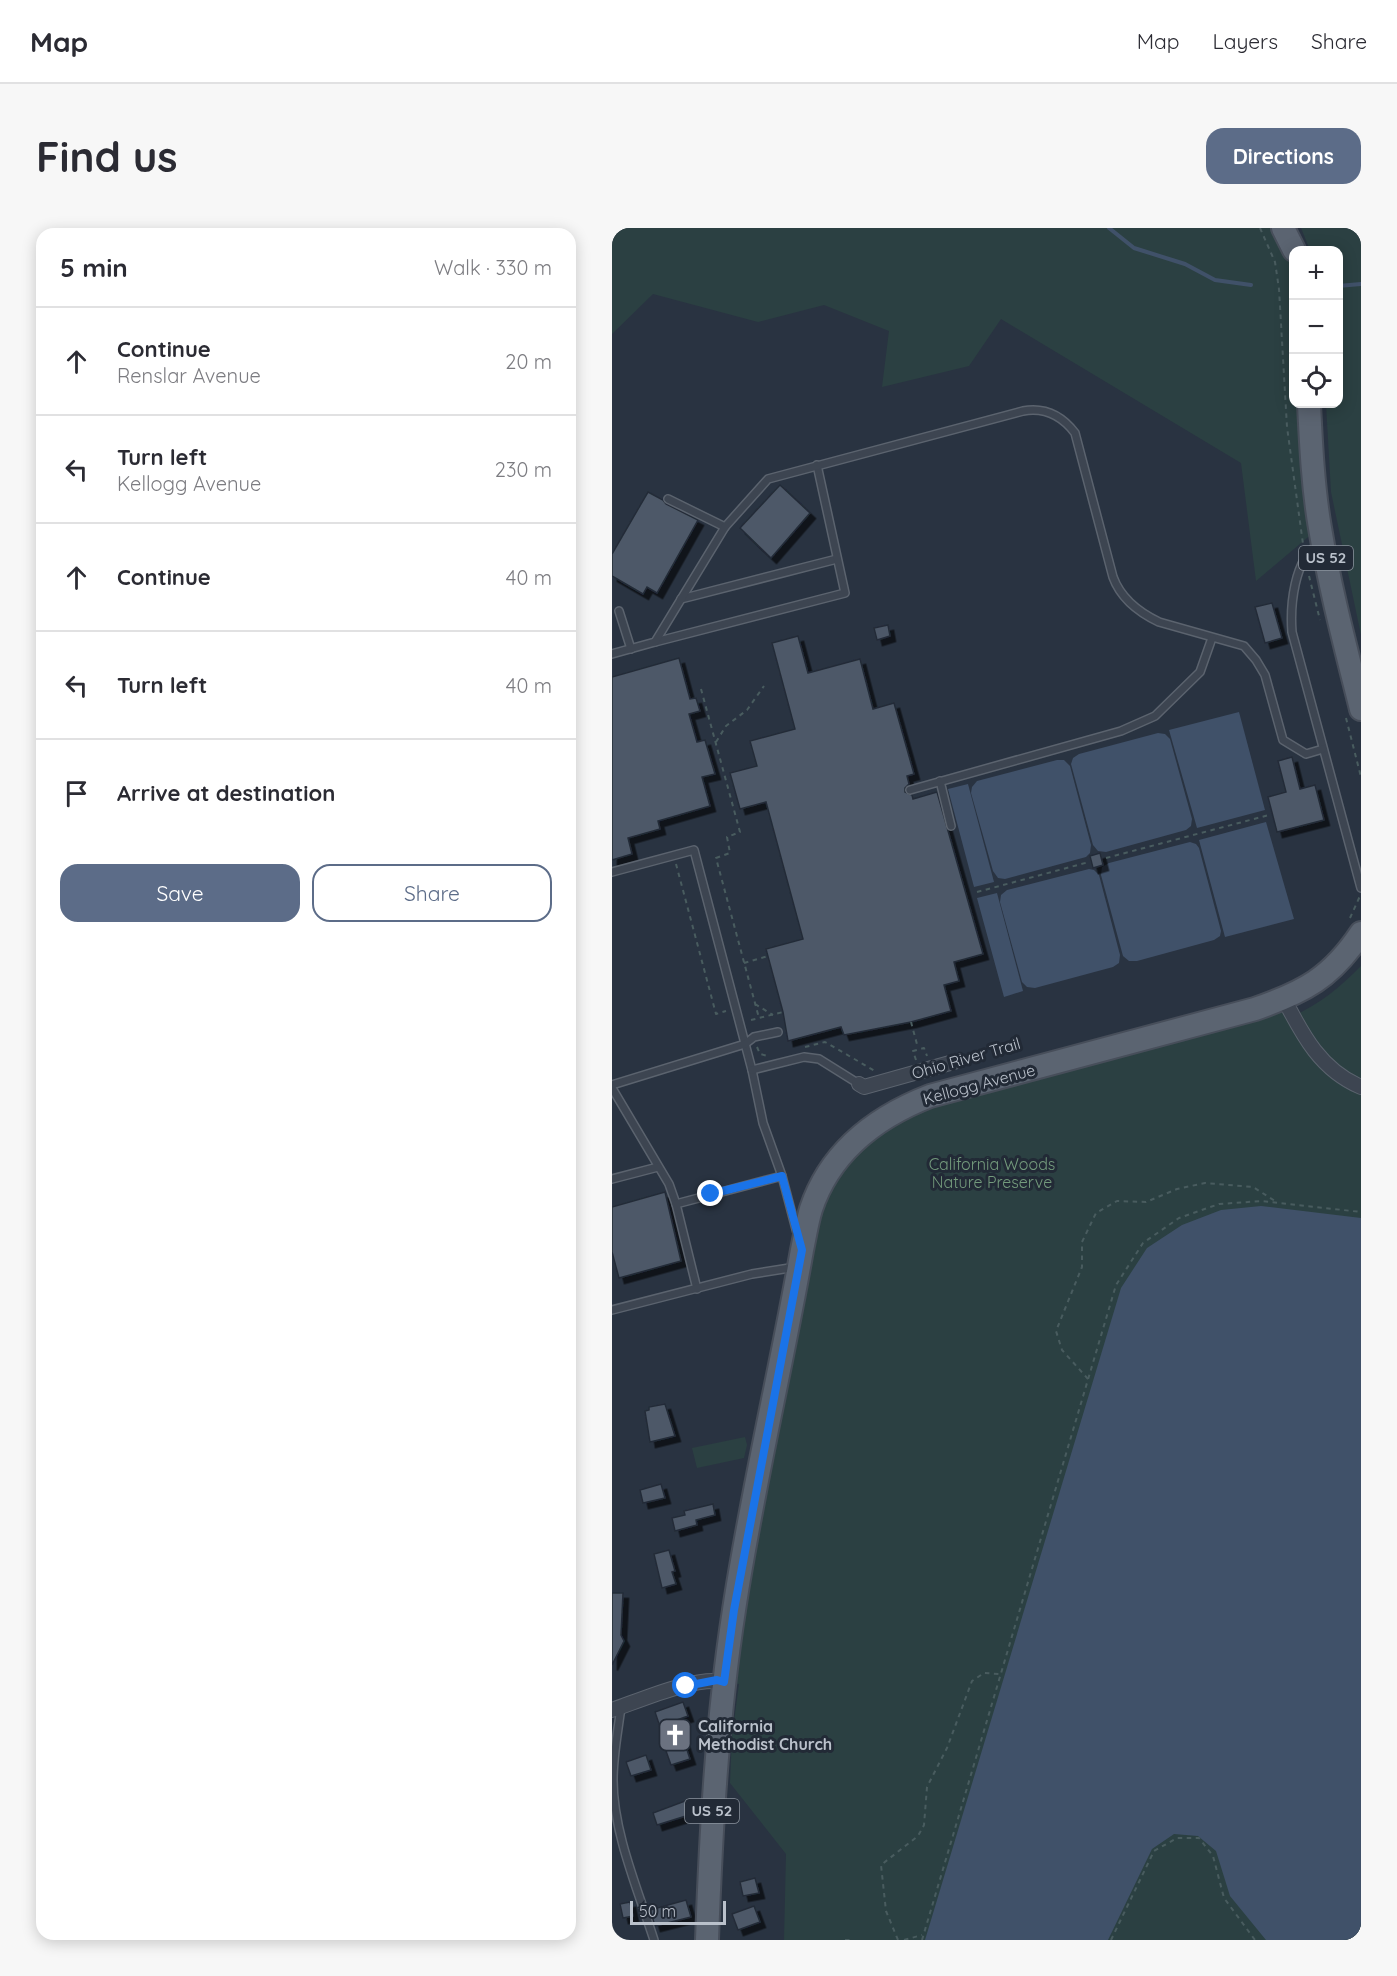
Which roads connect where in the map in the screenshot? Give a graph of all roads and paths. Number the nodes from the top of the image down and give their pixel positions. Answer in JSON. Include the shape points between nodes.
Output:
{"nodes":[{"id":1,"x":1283,"y":228,"type":"edge"},
{"id":2,"x":1292,"y":246,"type":"edge"},
{"id":3,"x":1309,"y":408,"type":"edge"},
{"id":4,"x":816,"y":465,"type":"junction"},
{"id":5,"x":668,"y":499,"type":"dead end"},
{"id":6,"x":725,"y":527,"type":"junction"},
{"id":7,"x":1323,"y":543,"type":"junction"},
{"id":8,"x":837,"y":559,"type":"junction"},
{"id":9,"x":681,"y":599,"type":"junction"},
{"id":10,"x":620,"y":611,"type":"dead end"},
{"id":11,"x":1212,"y":638,"type":"junction"},
{"id":12,"x":655,"y":642,"type":"junction"},
{"id":13,"x":631,"y":649,"type":"junction"},
{"id":14,"x":612,"y":654,"type":"edge"},
{"id":15,"x":764,"y":686,"type":"dead end"},
{"id":16,"x":701,"y":689,"type":"dead end"},
{"id":17,"x":1361,"y":709,"type":"edge"},
{"id":18,"x":716,"y":742,"type":"junction"},
{"id":19,"x":1323,"y":749,"type":"junction"},
{"id":20,"x":940,"y":781,"type":"junction"},
{"id":21,"x":910,"y":790,"type":"dead end"},
{"id":22,"x":1269,"y":815,"type":"dead end"},
{"id":23,"x":951,"y":826,"type":"dead end"},
{"id":24,"x":674,"y":855,"type":"junction"},
{"id":25,"x":1106,"y":858,"type":"dead end"},
{"id":26,"x":1089,"y":862,"type":"dead end"},
{"id":27,"x":612,"y":872,"type":"edge"},
{"id":28,"x":1361,"y":888,"type":"edge"},
{"id":29,"x":977,"y":892,"type":"dead end"},
{"id":30,"x":1361,"y":894,"type":"edge"},
{"id":31,"x":1354,"y":929,"type":"edge"},
{"id":32,"x":768,"y":956,"type":"dead end"},
{"id":33,"x":744,"y":963,"type":"junction"},
{"id":34,"x":1284,"y":999,"type":"junction"},
{"id":35,"x":755,"y":1004,"type":"junction"},
{"id":36,"x":729,"y":1010,"type":"dead end"},
{"id":37,"x":783,"y":1012,"type":"dead end"},
{"id":38,"x":773,"y":1015,"type":"junction"},
{"id":39,"x":759,"y":1018,"type":"junction"},
{"id":40,"x":751,"y":1020,"type":"dead end"},
{"id":41,"x":911,"y":1022,"type":"dead end"},
{"id":42,"x":778,"y":1032,"type":"dead end"},
{"id":43,"x":745,"y":1044,"type":"junction"},
{"id":44,"x":918,"y":1050,"type":"dead end"},
{"id":45,"x":957,"y":1061,"type":"dead end"},
{"id":46,"x":752,"y":1070,"type":"junction"},
{"id":47,"x":859,"y":1084,"type":"joint"},
{"id":48,"x":612,"y":1087,"type":"edge"},
{"id":49,"x":1361,"y":1087,"type":"edge"},
{"id":50,"x":658,"y":1167,"type":"junction"},
{"id":51,"x":782,"y":1176,"type":"junction"},
{"id":52,"x":612,"y":1179,"type":"edge"},
{"id":53,"x":1278,"y":1203,"type":"junction"},
{"id":54,"x":676,"y":1204,"type":"junction"},
{"id":55,"x":1361,"y":1212,"type":"edge"},
{"id":56,"x":800,"y":1258,"type":"junction"},
{"id":57,"x":697,"y":1289,"type":"junction"},
{"id":58,"x":612,"y":1310,"type":"edge"},
{"id":59,"x":1088,"y":1379,"type":"junction"},
{"id":60,"x":1000,"y":1674,"type":"junction"},
{"id":61,"x":724,"y":1682,"type":"junction"},
{"id":62,"x":617,"y":1708,"type":"edge"},
{"id":63,"x":922,"y":1935,"type":"junction"},
{"id":64,"x":654,"y":1940,"type":"edge"},
{"id":65,"x":707,"y":1940,"type":"edge"},
{"id":66,"x":845,"y":1940,"type":"edge"},
{"id":67,"x":853,"y":1940,"type":"edge"},
{"id":68,"x":898,"y":1940,"type":"edge"},
{"id":69,"x":904,"y":1940,"type":"edge"},
{"id":70,"x":922,"y":1940,"type":"edge"},
{"id":71,"x":1111,"y":1940,"type":"edge"},
{"id":72,"x":1255,"y":1940,"type":"edge"}],
"edges":[{"from":1,"to":2,"type":"main road"},
{"from":3,"to":7,"type":"main road","number":"US 52"},
{"from":4,"to":6,"type":"lane","via":[[768,479]]},
{"from":4,"to":8,"type":"lane"},
{"from":4,"to":11,"type":"lane","via":[[1023,411],[1053,414],[1069,424],[1078,441],[1118,589],[1148,617]]},
{"from":5,"to":6,"type":"lane"},
{"from":6,"to":9,"type":"lane"},
{"from":7,"to":17,"type":"main road","number":"US 52"},
{"from":7,"to":19,"type":"lane","via":[[1305,559],[1291,614],[1292,632]]},
{"from":8,"to":9,"type":"lane"},
{"from":8,"to":12,"type":"lane","via":[[845,593]]},
{"from":9,"to":12,"type":"lane"},
{"from":10,"to":13,"type":"lane"},
{"from":11,"to":19,"type":"lane","via":[[1244,646],[1256,660],[1265,675],[1283,740],[1306,754]]},
{"from":11,"to":20,"type":"lane","via":[[1200,672],[1155,716],[1121,731]]},
{"from":12,"to":13,"type":"lane"},
{"from":13,"to":14,"type":"lane"},
{"from":15,"to":18,"type":"path"},
{"from":16,"to":18,"type":"path"},
{"from":18,"to":33,"type":"path","via":[[740,832],[727,837],[730,853],[716,858]]},
{"from":19,"to":28,"type":"lane"},
{"from":20,"to":21,"type":"lane"},
{"from":20,"to":23,"type":"lane"},
{"from":22,"to":25,"type":"path"},
{"from":24,"to":27,"type":"lane"},
{"from":24,"to":36,"type":"path","via":[[716,1014]]},
{"from":24,"to":43,"type":"lane","via":[[694,850]]},
{"from":26,"to":29,"type":"path"},
{"from":30,"to":31,"type":"path"},
{"from":31,"to":34,"type":"main road","name":"Kellogg Avenue","number":"US 52","via":[[1337,964],[1317,982]]},
{"from":32,"to":33,"type":"path"},
{"from":33,"to":35,"type":"path"},
{"from":34,"to":49,"type":"street","via":[[1315,1053],[1330,1068]]},
{"from":34,"to":56,"type":"main road","name":"Kellogg Avenue","number":"US 52","via":[[907,1105],[866,1130],[837,1161],[811,1209]]},
{"from":35,"to":38,"type":"path"},
{"from":35,"to":39,"type":"path"},
{"from":37,"to":38,"type":"path"},
{"from":38,"to":39,"type":"path"},
{"from":39,"to":40,"type":"path"},
{"from":41,"to":44,"type":"path"},
{"from":42,"to":43,"type":"lane","via":[[754,1037]]},
{"from":43,"to":46,"type":"lane"},
{"from":43,"to":48,"type":"lane"},
{"from":45,"to":47,"type":"street","via":[[864,1087]]},
{"from":46,"to":47,"type":"lane","via":[[812,1058]]},
{"from":46,"to":51,"type":"lane","via":[[763,1123]]},
{"from":48,"to":50,"type":"lane"},
{"from":50,"to":52,"type":"lane"},
{"from":50,"to":54,"type":"lane"},
{"from":51,"to":54,"type":"lane"},
{"from":51,"to":56,"type":"lane"},
{"from":53,"to":55,"type":"path"},
{"from":53,"to":59,"type":"path","via":[[1219,1204],[1179,1218],[1143,1243],[1116,1285]]},
{"from":53,"to":59,"type":"path","via":[[1253,1187],[1205,1183],[1146,1202],[1117,1201],[1096,1213],[1082,1242],[1082,1267],[1056,1331],[1062,1350]]},
{"from":54,"to":57,"type":"lane"},
{"from":56,"to":57,"type":"lane"},
{"from":56,"to":61,"type":"main road","name":"Kellogg Avenue","number":"US 52"},
{"from":57,"to":58,"type":"lane"},
{"from":59,"to":60,"type":"path"},
{"from":60,"to":63,"type":"path"},
{"from":60,"to":68,"type":"path","via":[[984,1673],[972,1681],[947,1748],[927,1787],[924,1825],[918,1836],[880,1865],[886,1911]]},
{"from":61,"to":62,"type":"street","via":[[686,1686]]},
{"from":61,"to":65,"type":"main road","name":"Kellogg Avenue","number":"US 52","via":[[711,1818]]},
{"from":62,"to":64,"type":"lane","via":[[613,1782],[619,1828]]},
{"from":63,"to":69,"type":"path"},
{"from":63,"to":70,"type":"path"},
{"from":66,"to":67,"type":"path"},
{"from":71,"to":72,"type":"path","via":[[1154,1851],[1177,1838],[1199,1838],[1213,1856],[1224,1898]]}]}
